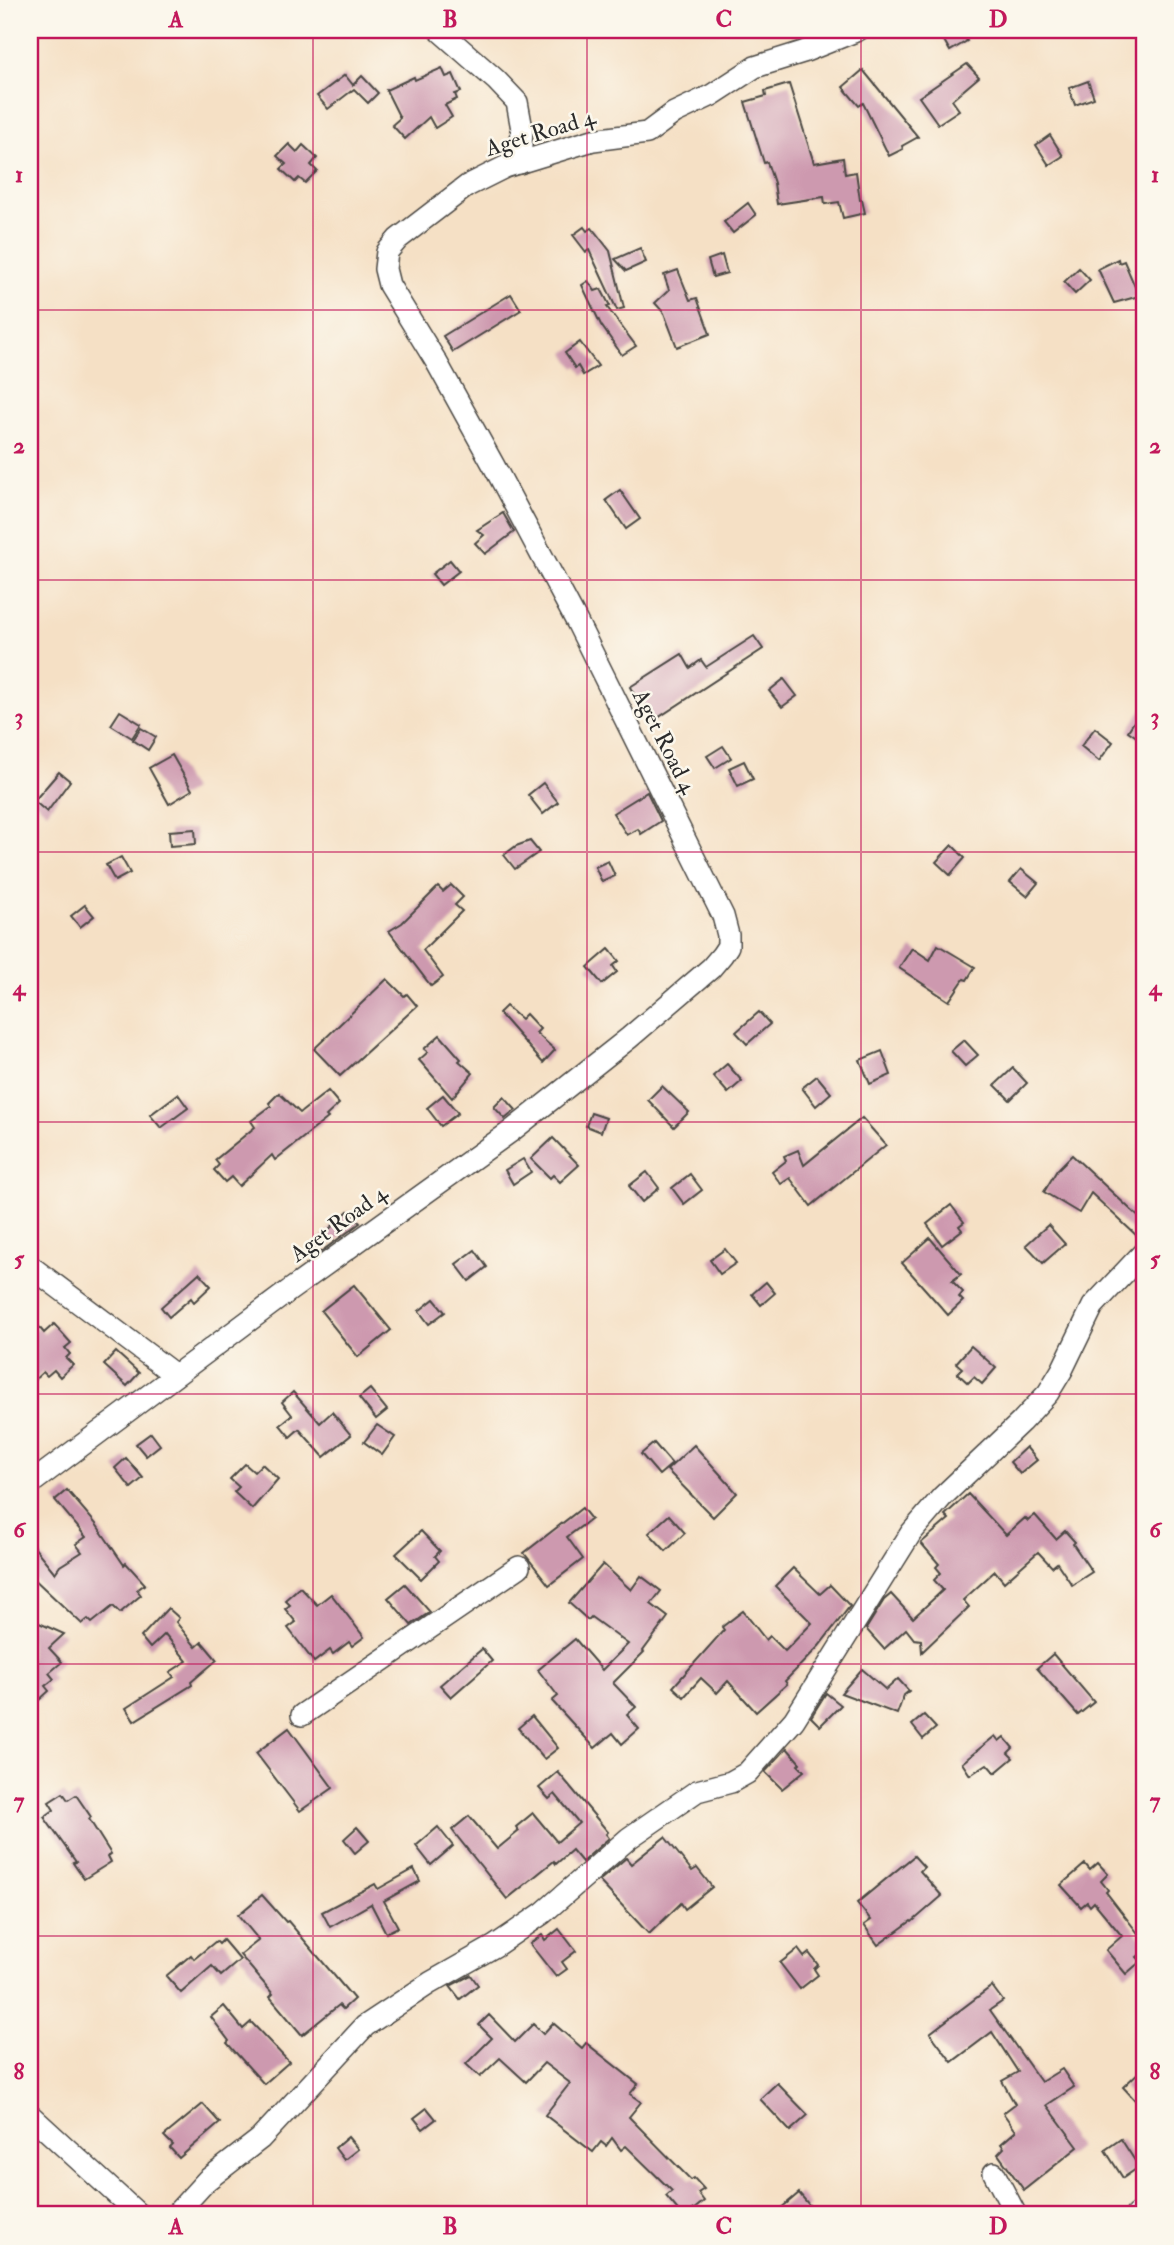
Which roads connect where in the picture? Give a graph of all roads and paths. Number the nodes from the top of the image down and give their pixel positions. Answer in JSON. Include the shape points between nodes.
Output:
{"nodes":[{"id":1,"x":439,"y":30,"type":"edge"},
{"id":2,"x":859,"y":30,"type":"edge"},
{"id":3,"x":520,"y":163,"type":"junction"},
{"id":4,"x":1144,"y":1252,"type":"edge"},
{"id":5,"x":30,"y":1266,"type":"edge"},
{"id":6,"x":175,"y":1375,"type":"junction"},
{"id":7,"x":30,"y":1484,"type":"edge"},
{"id":8,"x":519,"y":1567,"type":"dead end"},
{"id":9,"x":302,"y":1715,"type":"dead end"},
{"id":10,"x":30,"y":2115,"type":"edge"},
{"id":11,"x":994,"y":2173,"type":"dead end"},
{"id":12,"x":1144,"y":2209,"type":"edge"},
{"id":13,"x":139,"y":2215,"type":"edge"},
{"id":14,"x":174,"y":2215,"type":"edge"},
{"id":15,"x":1016,"y":2215,"type":"edge"},
{"id":16,"x":1136,"y":2215,"type":"edge"}],
"edges":[{"from":1,"to":3,"type":"street","via":[[517,102],[522,129]]},
{"from":2,"to":3,"type":"street","name":"Aget Road 4","via":[[755,66],[648,133],[593,140]]},
{"from":3,"to":6,"type":"street","name":"Aget Road 4","via":[[467,186],[398,239],[387,252],[389,285],[437,363],[577,622],[723,916],[728,946],[711,968],[532,1115]]},
{"from":4,"to":14,"type":"street","via":[[1093,1306],[1048,1393],[911,1533],[794,1720],[747,1773],[697,1791],[629,1838],[542,1913],[365,2026],[260,2139],[207,2180]]},
{"from":5,"to":6,"type":"street"},
{"from":6,"to":7,"type":"street","name":"Aget Road 4"},
{"from":8,"to":9,"type":"street"},
{"from":10,"to":13,"type":"street"},
{"from":11,"to":15,"type":"street"},
{"from":12,"to":16,"type":"street"}]}
